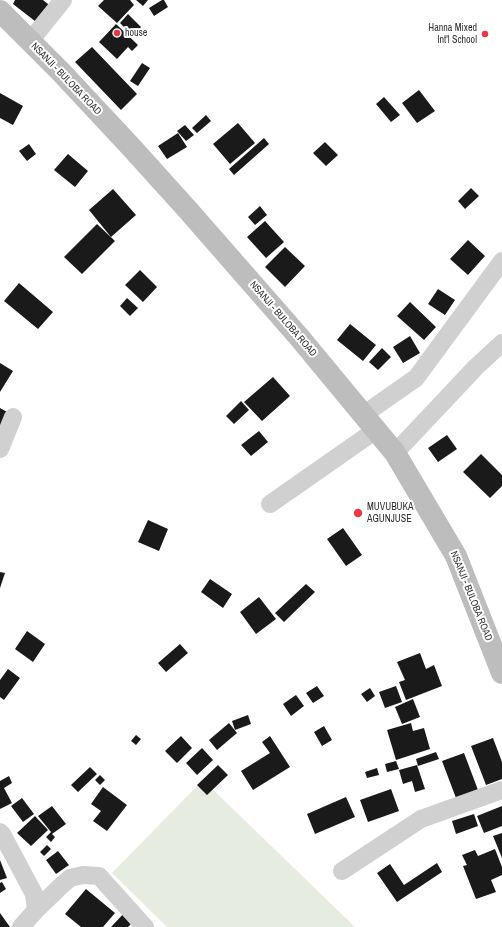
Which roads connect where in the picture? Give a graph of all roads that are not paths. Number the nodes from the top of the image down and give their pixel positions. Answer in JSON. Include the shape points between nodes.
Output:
{"nodes":[{"id":1,"x":62,"y":0,"type":"edge"},
{"id":2,"x":0,"y":11,"type":"edge"},
{"id":3,"x":30,"y":41,"type":"junction"},
{"id":4,"x":502,"y":261,"type":"edge"},
{"id":5,"x":502,"y":343,"type":"edge"},
{"id":6,"x":13,"y":417,"type":"dead end"},
{"id":7,"x":370,"y":422,"type":"junction"},
{"id":8,"x":0,"y":449,"type":"edge"},
{"id":9,"x":395,"y":453,"type":"junction"},
{"id":10,"x":270,"y":504,"type":"dead end"},
{"id":11,"x":502,"y":673,"type":"edge"},
{"id":12,"x":502,"y":790,"type":"edge"},
{"id":13,"x":0,"y":832,"type":"edge"},
{"id":14,"x":342,"y":871,"type":"dead end"},
{"id":15,"x":36,"y":910,"type":"junction"},
{"id":16,"x":21,"y":927,"type":"edge"},
{"id":17,"x":145,"y":927,"type":"edge"}],
"edges":[{"from":1,"to":3,"type":"street"},
{"from":2,"to":3,"type":"main road","name":"NSANJI - BULOBA ROAD"},
{"from":3,"to":7,"type":"main road","name":"NSANJI - BULOBA ROAD","via":[[187,209]]},
{"from":4,"to":7,"type":"street","via":[[416,378]]},
{"from":5,"to":9,"type":"street"},
{"from":6,"to":8,"type":"street"},
{"from":7,"to":9,"type":"main road","name":"NSANJI - BULOBA ROAD"},
{"from":7,"to":10,"type":"street"},
{"from":9,"to":11,"type":"main road","name":"NSANJI - BULOBA ROAD","via":[[456,556]]},
{"from":12,"to":14,"type":"street","via":[[421,819]]},
{"from":13,"to":15,"type":"street","via":[[34,894]]},
{"from":15,"to":16,"type":"street"},
{"from":15,"to":17,"type":"street","via":[[70,878],[83,875],[99,876]]}]}
